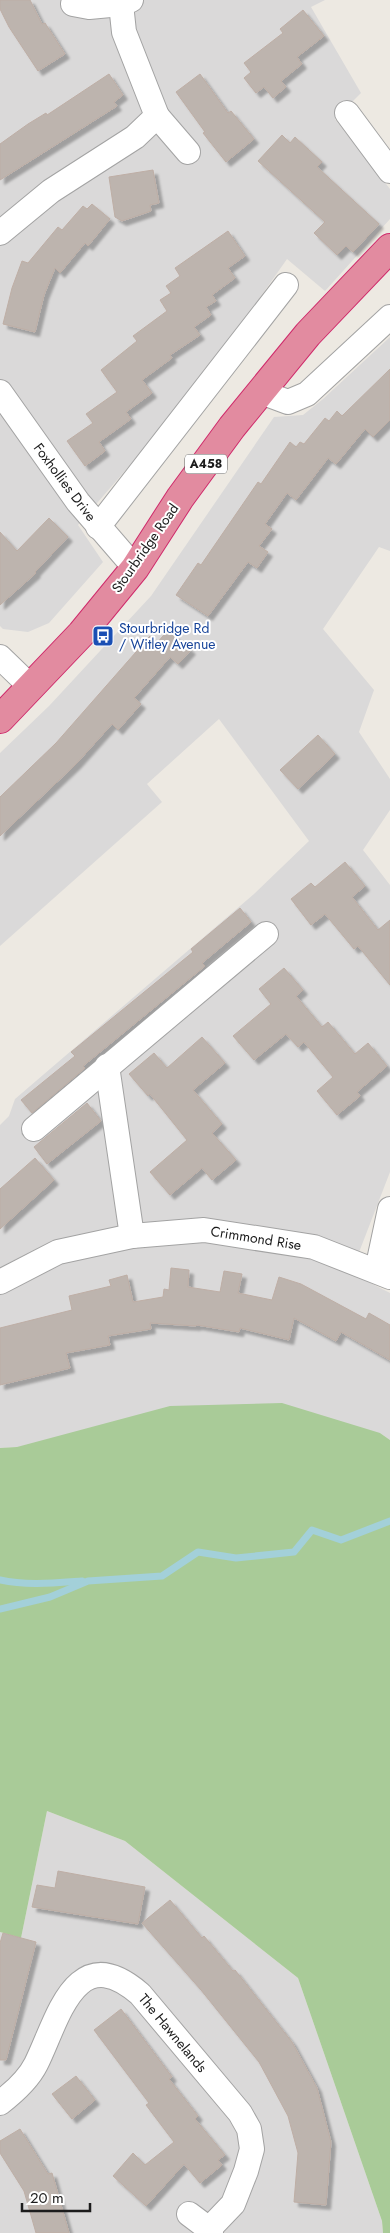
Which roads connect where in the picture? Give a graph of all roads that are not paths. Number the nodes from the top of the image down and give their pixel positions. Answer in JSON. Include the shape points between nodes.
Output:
{"nodes":[{"id":1,"x":126,"y":2,"type":"edge"},
{"id":2,"x":73,"y":4,"type":"dead end"},
{"id":3,"x":347,"y":113,"type":"dead end"},
{"id":4,"x":157,"y":116,"type":"junction"},
{"id":5,"x":188,"y":152,"type":"dead end"},
{"id":6,"x":390,"y":171,"type":"edge"},
{"id":7,"x":0,"y":233,"type":"edge"},
{"id":8,"x":390,"y":248,"type":"edge"},
{"id":9,"x":286,"y":285,"type":"dead end"},
{"id":10,"x":390,"y":318,"type":"edge"},
{"id":11,"x":0,"y":392,"type":"edge"},
{"id":12,"x":261,"y":392,"type":"junction"},
{"id":13,"x":98,"y":527,"type":"junction"},
{"id":14,"x":135,"y":568,"type":"junction"},
{"id":15,"x":0,"y":657,"type":"edge"},
{"id":16,"x":31,"y":687,"type":"junction"},
{"id":17,"x":0,"y":719,"type":"edge"},
{"id":18,"x":266,"y":934,"type":"dead end"},
{"id":19,"x":107,"y":1066,"type":"junction"},
{"id":20,"x":34,"y":1129,"type":"dead end"},
{"id":21,"x":390,"y":1209,"type":"edge"},
{"id":22,"x":132,"y":1236,"type":"junction"},
{"id":23,"x":384,"y":1273,"type":"edge"},
{"id":24,"x":0,"y":1282,"type":"edge"},
{"id":25,"x":0,"y":2104,"type":"edge"},
{"id":26,"x":189,"y":2214,"type":"dead end"},
{"id":27,"x":210,"y":2231,"type":"edge"}],
"edges":[{"from":1,"to":2,"type":"street","via":[[89,7]]},
{"from":1,"to":4,"type":"street","via":[[124,32]]},
{"from":3,"to":6,"type":"street"},
{"from":4,"to":5,"type":"street"},
{"from":4,"to":7,"type":"street","via":[[135,137],[51,191]]},
{"from":8,"to":12,"type":"highway","name":"Stourbridge Road","number":"A458","via":[[308,334]]},
{"from":9,"to":13,"type":"street"},
{"from":10,"to":12,"type":"street","via":[[307,394],[288,402]]},
{"from":11,"to":13,"type":"street","name":"Foxhollies Drive"},
{"from":12,"to":14,"type":"highway","name":"Stourbridge Road","number":"A458","via":[[180,498]]},
{"from":13,"to":14,"type":"street","name":"Foxhollies Drive"},
{"from":14,"to":16,"type":"highway","name":"Stourbridge Road","number":"A458","via":[[81,634]]},
{"from":15,"to":16,"type":"street"},
{"from":16,"to":17,"type":"highway","name":"Stourbridge Road","number":"A458"},
{"from":18,"to":19,"type":"street"},
{"from":19,"to":20,"type":"street"},
{"from":19,"to":22,"type":"street"},
{"from":21,"to":23,"type":"street","name":"Crimmond Rise"},
{"from":22,"to":23,"type":"street","name":"Crimmond Rise","via":[[204,1230],[241,1234],[314,1247]]},
{"from":22,"to":24,"type":"street","name":"Crimmond Rise","via":[[58,1252]]},
{"from":25,"to":27,"type":"street","name":"The Hawnelands","via":[[35,2066],[71,1990],[92,1976],[124,1982],[153,2009],[240,2113],[249,2130],[252,2149],[246,2171],[233,2204]]},
{"from":26,"to":27,"type":"street","name":"The Hawnelands"}]}
